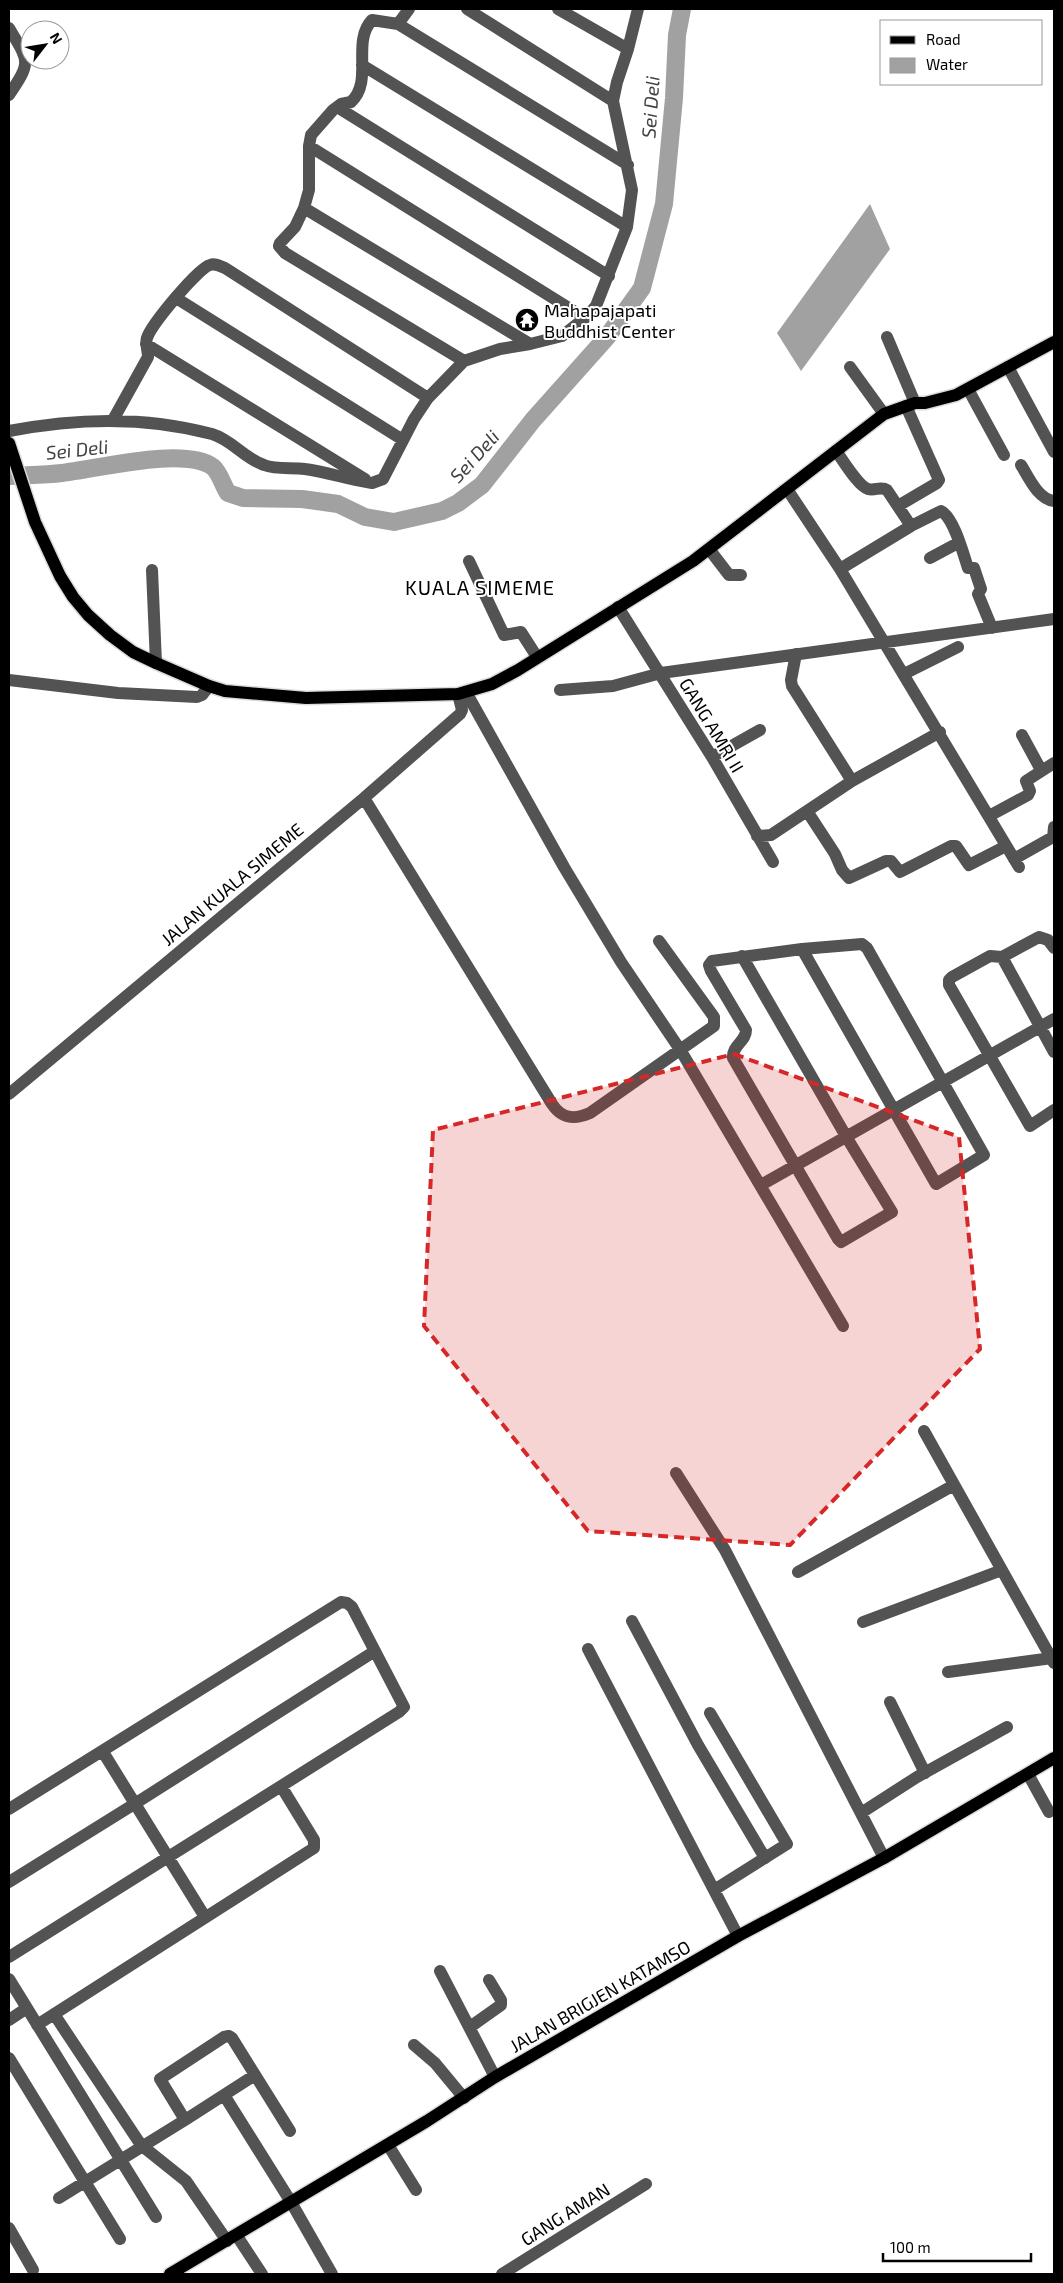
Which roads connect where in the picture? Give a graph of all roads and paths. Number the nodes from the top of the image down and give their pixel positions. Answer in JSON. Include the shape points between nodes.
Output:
{"nodes":[{"id":1,"x":409,"y":9,"type":"edge"},
{"id":2,"x":467,"y":9,"type":"edge"},
{"id":3,"x":558,"y":9,"type":"edge"},
{"id":4,"x":638,"y":9,"type":"edge"},
{"id":5,"x":398,"y":24,"type":"junction"},
{"id":6,"x":9,"y":28,"type":"edge"},
{"id":7,"x":628,"y":50,"type":"junction"},
{"id":8,"x":362,"y":65,"type":"junction"},
{"id":9,"x":9,"y":95,"type":"edge"},
{"id":10,"x":613,"y":101,"type":"junction"},
{"id":11,"x":337,"y":107,"type":"junction"},
{"id":12,"x":309,"y":146,"type":"junction"},
{"id":13,"x":628,"y":165,"type":"junction"},
{"id":14,"x":304,"y":208,"type":"junction"},
{"id":15,"x":627,"y":227,"type":"junction"},
{"id":16,"x":609,"y":276,"type":"junction"},
{"id":17,"x":176,"y":298,"type":"junction"},
{"id":18,"x":585,"y":318,"type":"junction"},
{"id":19,"x":887,"y":337,"type":"dead end"},
{"id":20,"x":146,"y":344,"type":"junction"},
{"id":21,"x":530,"y":344,"type":"junction"},
{"id":22,"x":1053,"y":344,"type":"edge"},
{"id":23,"x":464,"y":362,"type":"junction"},
{"id":24,"x":850,"y":367,"type":"dead end"},
{"id":25,"x":1008,"y":367,"type":"junction"},
{"id":26,"x":968,"y":390,"type":"junction"},
{"id":27,"x":428,"y":398,"type":"junction"},
{"id":28,"x":911,"y":405,"type":"junction"},
{"id":29,"x":884,"y":414,"type":"junction"},
{"id":30,"x":113,"y":420,"type":"junction"},
{"id":31,"x":9,"y":431,"type":"edge"},
{"id":32,"x":403,"y":440,"type":"junction"},
{"id":33,"x":9,"y":443,"type":"edge"},
{"id":34,"x":836,"y":452,"type":"junction"},
{"id":35,"x":1054,"y":452,"type":"edge"},
{"id":36,"x":1004,"y":455,"type":"dead end"},
{"id":37,"x":1021,"y":465,"type":"dead end"},
{"id":38,"x":372,"y":483,"type":"junction"},
{"id":39,"x":787,"y":489,"type":"junction"},
{"id":40,"x":1054,"y":502,"type":"edge"},
{"id":41,"x":898,"y":506,"type":"junction"},
{"id":42,"x":911,"y":526,"type":"junction"},
{"id":43,"x":958,"y":543,"type":"junction"},
{"id":44,"x":709,"y":549,"type":"junction"},
{"id":45,"x":930,"y":558,"type":"dead end"},
{"id":46,"x":468,"y":561,"type":"dead end"},
{"id":47,"x":840,"y":569,"type":"junction"},
{"id":48,"x":152,"y":570,"type":"dead end"},
{"id":49,"x":741,"y":576,"type":"dead end"},
{"id":50,"x":618,"y":607,"type":"junction"},
{"id":51,"x":1054,"y":620,"type":"edge"},
{"id":52,"x":992,"y":628,"type":"junction"},
{"id":53,"x":883,"y":641,"type":"junction"},
{"id":54,"x":958,"y":647,"type":"dead end"},
{"id":55,"x":796,"y":654,"type":"junction"},
{"id":56,"x":537,"y":657,"type":"junction"},
{"id":57,"x":156,"y":663,"type":"junction"},
{"id":58,"x":661,"y":673,"type":"junction"},
{"id":59,"x":904,"y":674,"type":"junction"},
{"id":60,"x":9,"y":680,"type":"edge"},
{"id":61,"x":209,"y":686,"type":"junction"},
{"id":62,"x":560,"y":690,"type":"dead end"},
{"id":63,"x":462,"y":693,"type":"junction"},
{"id":64,"x":760,"y":730,"type":"dead end"},
{"id":65,"x":940,"y":732,"type":"junction"},
{"id":66,"x":1022,"y":735,"type":"dead end"},
{"id":67,"x":712,"y":757,"type":"junction"},
{"id":68,"x":1054,"y":763,"type":"edge"},
{"id":69,"x":1042,"y":770,"type":"junction"},
{"id":70,"x":852,"y":782,"type":"junction"},
{"id":71,"x":364,"y":798,"type":"junction"},
{"id":72,"x":806,"y":810,"type":"junction"},
{"id":73,"x":989,"y":816,"type":"junction"},
{"id":74,"x":1054,"y":827,"type":"edge"},
{"id":75,"x":757,"y":836,"type":"junction"},
{"id":76,"x":1006,"y":846,"type":"junction"},
{"id":77,"x":773,"y":862,"type":"dead end"},
{"id":78,"x":659,"y":941,"type":"dead end"},
{"id":79,"x":1054,"y":948,"type":"edge"},
{"id":80,"x":802,"y":949,"type":"junction"},
{"id":81,"x":742,"y":956,"type":"junction"},
{"id":82,"x":1002,"y":957,"type":"junction"},
{"id":83,"x":1054,"y":1019,"type":"edge"},
{"id":84,"x":1040,"y":1027,"type":"junction"},
{"id":85,"x":681,"y":1051,"type":"junction"},
{"id":86,"x":1054,"y":1052,"type":"edge"},
{"id":87,"x":990,"y":1055,"type":"junction"},
{"id":88,"x":941,"y":1082,"type":"junction"},
{"id":89,"x":9,"y":1094,"type":"edge"},
{"id":90,"x":893,"y":1109,"type":"junction"},
{"id":91,"x":1054,"y":1110,"type":"edge"},
{"id":92,"x":847,"y":1138,"type":"junction"},
{"id":93,"x":795,"y":1167,"type":"junction"},
{"id":94,"x":761,"y":1185,"type":"junction"},
{"id":95,"x":842,"y":1326,"type":"dead end"},
{"id":96,"x":924,"y":1431,"type":"dead end"},
{"id":97,"x":676,"y":1472,"type":"dead end"},
{"id":98,"x":954,"y":1485,"type":"junction"},
{"id":99,"x":1002,"y":1570,"type":"junction"},
{"id":100,"x":798,"y":1572,"type":"dead end"},
{"id":101,"x":632,"y":1621,"type":"dead end"},
{"id":102,"x":863,"y":1622,"type":"dead end"},
{"id":103,"x":588,"y":1649,"type":"dead end"},
{"id":104,"x":375,"y":1651,"type":"junction"},
{"id":105,"x":1053,"y":1661,"type":"edge"},
{"id":106,"x":948,"y":1672,"type":"dead end"},
{"id":107,"x":890,"y":1702,"type":"dead end"},
{"id":108,"x":710,"y":1712,"type":"dead end"},
{"id":109,"x":1007,"y":1727,"type":"dead end"},
{"id":110,"x":103,"y":1752,"type":"junction"},
{"id":111,"x":1054,"y":1758,"type":"edge"},
{"id":112,"x":925,"y":1773,"type":"junction"},
{"id":113,"x":1028,"y":1774,"type":"junction"},
{"id":114,"x":281,"y":1786,"type":"junction"},
{"id":115,"x":136,"y":1804,"type":"junction"},
{"id":116,"x":9,"y":1809,"type":"edge"},
{"id":117,"x":861,"y":1812,"type":"junction"},
{"id":118,"x":1048,"y":1812,"type":"dead end"},
{"id":119,"x":168,"y":1857,"type":"junction"},
{"id":120,"x":765,"y":1858,"type":"junction"},
{"id":121,"x":884,"y":1858,"type":"junction"},
{"id":122,"x":9,"y":1882,"type":"edge"},
{"id":123,"x":714,"y":1890,"type":"junction"},
{"id":124,"x":205,"y":1917,"type":"junction"},
{"id":125,"x":738,"y":1936,"type":"junction"},
{"id":126,"x":9,"y":1957,"type":"edge"},
{"id":127,"x":440,"y":1971,"type":"dead end"},
{"id":128,"x":9,"y":1979,"type":"edge"},
{"id":129,"x":489,"y":1980,"type":"dead end"},
{"id":130,"x":27,"y":2008,"type":"junction"},
{"id":131,"x":54,"y":2014,"type":"junction"},
{"id":132,"x":9,"y":2020,"type":"edge"},
{"id":133,"x":37,"y":2025,"type":"junction"},
{"id":134,"x":470,"y":2027,"type":"junction"},
{"id":135,"x":414,"y":2044,"type":"dead end"},
{"id":136,"x":9,"y":2058,"type":"edge"},
{"id":137,"x":255,"y":2075,"type":"junction"},
{"id":138,"x":14,"y":2076,"type":"edge"},
{"id":139,"x":495,"y":2077,"type":"junction"},
{"id":140,"x":224,"y":2095,"type":"junction"},
{"id":141,"x":464,"y":2098,"type":"junction"},
{"id":142,"x":185,"y":2120,"type":"junction"},
{"id":143,"x":290,"y":2131,"type":"dead end"},
{"id":144,"x":141,"y":2145,"type":"junction"},
{"id":145,"x":388,"y":2145,"type":"junction"},
{"id":146,"x":121,"y":2160,"type":"junction"},
{"id":147,"x":85,"y":2182,"type":"junction"},
{"id":148,"x":646,"y":2184,"type":"dead end"},
{"id":149,"x":416,"y":2190,"type":"dead end"},
{"id":150,"x":58,"y":2198,"type":"dead end"},
{"id":151,"x":291,"y":2202,"type":"junction"},
{"id":152,"x":156,"y":2217,"type":"dead end"},
{"id":153,"x":9,"y":2228,"type":"edge"},
{"id":154,"x":232,"y":2238,"type":"junction"},
{"id":155,"x":120,"y":2239,"type":"dead end"},
{"id":156,"x":31,"y":2273,"type":"edge"},
{"id":157,"x":170,"y":2274,"type":"edge"},
{"id":158,"x":262,"y":2274,"type":"edge"},
{"id":159,"x":332,"y":2274,"type":"edge"},
{"id":160,"x":502,"y":2274,"type":"edge"}],
"edges":[{"from":1,"to":5,"type":"street"},
{"from":2,"to":10,"type":"street"},
{"from":3,"to":7,"type":"street"},
{"from":4,"to":7,"type":"street"},
{"from":5,"to":8,"type":"street","via":[[372,20],[368,24],[363,37]]},
{"from":5,"to":13,"type":"street"},
{"from":6,"to":9,"type":"street","via":[[27,63]]},
{"from":7,"to":10,"type":"street"},
{"from":8,"to":11,"type":"street","via":[[356,97]]},
{"from":8,"to":15,"type":"street"},
{"from":10,"to":13,"type":"street"},
{"from":11,"to":12,"type":"street","via":[[313,131]]},
{"from":11,"to":16,"type":"street"},
{"from":12,"to":14,"type":"street","via":[[309,190]]},
{"from":12,"to":18,"type":"street"},
{"from":13,"to":15,"type":"street","via":[[632,190]]},
{"from":14,"to":21,"type":"street"},
{"from":14,"to":23,"type":"street","via":[[295,227],[280,243],[280,249]]},
{"from":15,"to":16,"type":"street"},
{"from":16,"to":18,"type":"street","via":[[596,306]]},
{"from":17,"to":20,"type":"street","via":[[150,331]]},
{"from":17,"to":27,"type":"street","via":[[201,271],[216,265]]},
{"from":17,"to":32,"type":"street"},
{"from":18,"to":21,"type":"street","via":[[562,336]]},
{"from":19,"to":28,"type":"street"},
{"from":20,"to":30,"type":"street","via":[[148,357]]},
{"from":20,"to":38,"type":"street"},
{"from":21,"to":23,"type":"street","via":[[500,349]]},
{"from":22,"to":25,"type":"main road"},
{"from":23,"to":27,"type":"street"},
{"from":24,"to":29,"type":"street"},
{"from":25,"to":26,"type":"main road"},
{"from":25,"to":35,"type":"street"},
{"from":26,"to":28,"type":"main road","via":[[943,400]]},
{"from":26,"to":36,"type":"street"},
{"from":27,"to":32,"type":"street"},
{"from":28,"to":29,"type":"main road"},
{"from":28,"to":41,"type":"street","via":[[939,480]]},
{"from":29,"to":34,"type":"main road"},
{"from":30,"to":31,"type":"street"},
{"from":30,"to":38,"type":"street","via":[[214,434],[264,465],[304,468]]},
{"from":32,"to":38,"type":"street","via":[[383,480]]},
{"from":33,"to":57,"type":"main road","via":[[35,522],[60,576],[88,615],[133,652]]},
{"from":34,"to":39,"type":"main road"},
{"from":34,"to":41,"type":"street","via":[[864,487],[885,488]]},
{"from":37,"to":40,"type":"street","via":[[1035,489]]},
{"from":39,"to":44,"type":"main road"},
{"from":39,"to":47,"type":"street"},
{"from":41,"to":42,"type":"street"},
{"from":42,"to":43,"type":"street","via":[[941,511],[946,515]]},
{"from":42,"to":47,"type":"street"},
{"from":43,"to":45,"type":"street"},
{"from":43,"to":52,"type":"street","via":[[968,568],[974,568],[981,590],[978,594]]},
{"from":44,"to":49,"type":"street","via":[[729,575]]},
{"from":44,"to":50,"type":"main road"},
{"from":46,"to":56,"type":"street","via":[[504,635],[521,632]]},
{"from":47,"to":53,"type":"street"},
{"from":48,"to":57,"type":"street"},
{"from":50,"to":56,"type":"main road"},
{"from":50,"to":58,"type":"street","name":"GANG AMRI II"},
{"from":51,"to":52,"type":"street"},
{"from":52,"to":53,"type":"street"},
{"from":53,"to":55,"type":"street"},
{"from":53,"to":59,"type":"street"},
{"from":54,"to":59,"type":"street"},
{"from":55,"to":58,"type":"street"},
{"from":55,"to":70,"type":"street","via":[[792,686]]},
{"from":56,"to":63,"type":"main road","via":[[505,677]]},
{"from":57,"to":61,"type":"main road"},
{"from":58,"to":62,"type":"street","via":[[613,686]]},
{"from":58,"to":67,"type":"street","name":"GANG AMRI II"},
{"from":59,"to":65,"type":"street"},
{"from":60,"to":61,"type":"street","via":[[197,697]]},
{"from":61,"to":63,"type":"main road","via":[[225,691],[306,698]]},
{"from":63,"to":71,"type":"street","name":"JALAN KUALA SIMEME","via":[[460,714]]},
{"from":63,"to":85,"type":"street","via":[[621,962]]},
{"from":64,"to":67,"type":"street"},
{"from":65,"to":70,"type":"street"},
{"from":65,"to":73,"type":"street"},
{"from":66,"to":69,"type":"street"},
{"from":67,"to":75,"type":"street","name":"GANG AMRI II"},
{"from":68,"to":69,"type":"street"},
{"from":69,"to":73,"type":"street","via":[[1026,780],[1030,791],[1028,795]]},
{"from":70,"to":72,"type":"street"},
{"from":71,"to":85,"type":"street","via":[[552,1104],[563,1116],[577,1118],[590,1113]]},
{"from":71,"to":89,"type":"street","name":"JALAN KUALA SIMEME"},
{"from":72,"to":75,"type":"street","via":[[771,835]]},
{"from":72,"to":76,"type":"street","via":[[850,878],[886,861],[891,861],[900,872],[951,846],[956,846],[969,865]]},
{"from":73,"to":76,"type":"street"},
{"from":74,"to":76,"type":"street","via":[[1053,837],[1017,863]]},
{"from":75,"to":77,"type":"street","name":"GANG AMRI II"},
{"from":78,"to":85,"type":"street","via":[[716,1021]]},
{"from":79,"to":82,"type":"street","via":[[1048,940],[1039,937]]},
{"from":80,"to":81,"type":"street"},
{"from":80,"to":88,"type":"street","via":[[858,944],[867,948]]},
{"from":80,"to":90,"type":"street"},
{"from":81,"to":92,"type":"street"},
{"from":81,"to":93,"type":"street","via":[[712,961],[709,965],[746,1030],[744,1038],[734,1049],[733,1058]]},
{"from":82,"to":84,"type":"street"},
{"from":82,"to":87,"type":"street","via":[[990,956],[952,977],[949,982]]},
{"from":83,"to":84,"type":"street"},
{"from":84,"to":86,"type":"street"},
{"from":84,"to":87,"type":"street"},
{"from":85,"to":94,"type":"street"},
{"from":87,"to":88,"type":"street"},
{"from":87,"to":91,"type":"street","via":[[1030,1126]]},
{"from":88,"to":90,"type":"street"},
{"from":88,"to":90,"type":"street","via":[[984,1155],[936,1184]]},
{"from":90,"to":92,"type":"street"},
{"from":92,"to":93,"type":"street"},
{"from":92,"to":93,"type":"street","via":[[892,1212],[845,1240],[841,1242],[838,1239]]},
{"from":93,"to":94,"type":"street"},
{"from":94,"to":95,"type":"street"},
{"from":96,"to":98,"type":"street"},
{"from":97,"to":117,"type":"street","via":[[725,1550]]},
{"from":98,"to":99,"type":"street"},
{"from":98,"to":100,"type":"street"},
{"from":99,"to":102,"type":"street"},
{"from":99,"to":105,"type":"street"},
{"from":101,"to":120,"type":"street","via":[[698,1745]]},
{"from":103,"to":123,"type":"street"},
{"from":104,"to":110,"type":"street","via":[[352,1608],[341,1602]]},
{"from":104,"to":114,"type":"street","via":[[404,1708]]},
{"from":104,"to":115,"type":"street"},
{"from":105,"to":106,"type":"street"},
{"from":107,"to":112,"type":"street"},
{"from":108,"to":120,"type":"street","via":[[787,1844]]},
{"from":109,"to":112,"type":"street"},
{"from":110,"to":115,"type":"street"},
{"from":110,"to":116,"type":"street"},
{"from":111,"to":113,"type":"main road","name":"JALAN BRIGJEN KATAMSO"},
{"from":112,"to":117,"type":"street"},
{"from":113,"to":118,"type":"street"},
{"from":113,"to":121,"type":"main road","name":"JALAN BRIGJEN KATAMSO"},
{"from":114,"to":119,"type":"street"},
{"from":114,"to":124,"type":"street","via":[[316,1846]]},
{"from":115,"to":119,"type":"street"},
{"from":115,"to":122,"type":"street"},
{"from":117,"to":121,"type":"street"},
{"from":119,"to":124,"type":"street"},
{"from":119,"to":126,"type":"street"},
{"from":120,"to":123,"type":"street"},
{"from":121,"to":125,"type":"main road","name":"JALAN BRIGJEN KATAMSO"},
{"from":123,"to":125,"type":"street"},
{"from":124,"to":131,"type":"street"},
{"from":125,"to":139,"type":"main road","name":"JALAN BRIGJEN KATAMSO"},
{"from":127,"to":134,"type":"street"},
{"from":128,"to":130,"type":"street"},
{"from":129,"to":134,"type":"street","via":[[501,2005]]},
{"from":130,"to":132,"type":"street"},
{"from":130,"to":133,"type":"street"},
{"from":131,"to":133,"type":"street"},
{"from":131,"to":144,"type":"street"},
{"from":133,"to":146,"type":"street"},
{"from":134,"to":139,"type":"street"},
{"from":135,"to":141,"type":"street","via":[[435,2063]]},
{"from":136,"to":138,"type":"street"},
{"from":137,"to":140,"type":"street"},
{"from":137,"to":142,"type":"street","via":[[229,2036],[161,2076],[160,2081]]},
{"from":137,"to":143,"type":"street"},
{"from":138,"to":147,"type":"street"},
{"from":139,"to":141,"type":"main road","name":"JALAN BRIGJEN KATAMSO"},
{"from":140,"to":142,"type":"street"},
{"from":140,"to":151,"type":"street"},
{"from":141,"to":145,"type":"main road","name":"JALAN BRIGJEN KATAMSO"},
{"from":142,"to":144,"type":"street"},
{"from":144,"to":146,"type":"street"},
{"from":144,"to":154,"type":"street","via":[[186,2181]]},
{"from":145,"to":149,"type":"street"},
{"from":145,"to":151,"type":"main road","name":"JALAN BRIGJEN KATAMSO"},
{"from":146,"to":147,"type":"street"},
{"from":146,"to":152,"type":"street"},
{"from":147,"to":150,"type":"street"},
{"from":147,"to":155,"type":"street"},
{"from":148,"to":160,"type":"street","name":"GANG AMAN"},
{"from":151,"to":154,"type":"main road","name":"JALAN BRIGJEN KATAMSO"},
{"from":151,"to":159,"type":"street"},
{"from":153,"to":156,"type":"street"},
{"from":154,"to":157,"type":"main road","name":"JALAN BRIGJEN KATAMSO"},
{"from":154,"to":158,"type":"street"}]}
